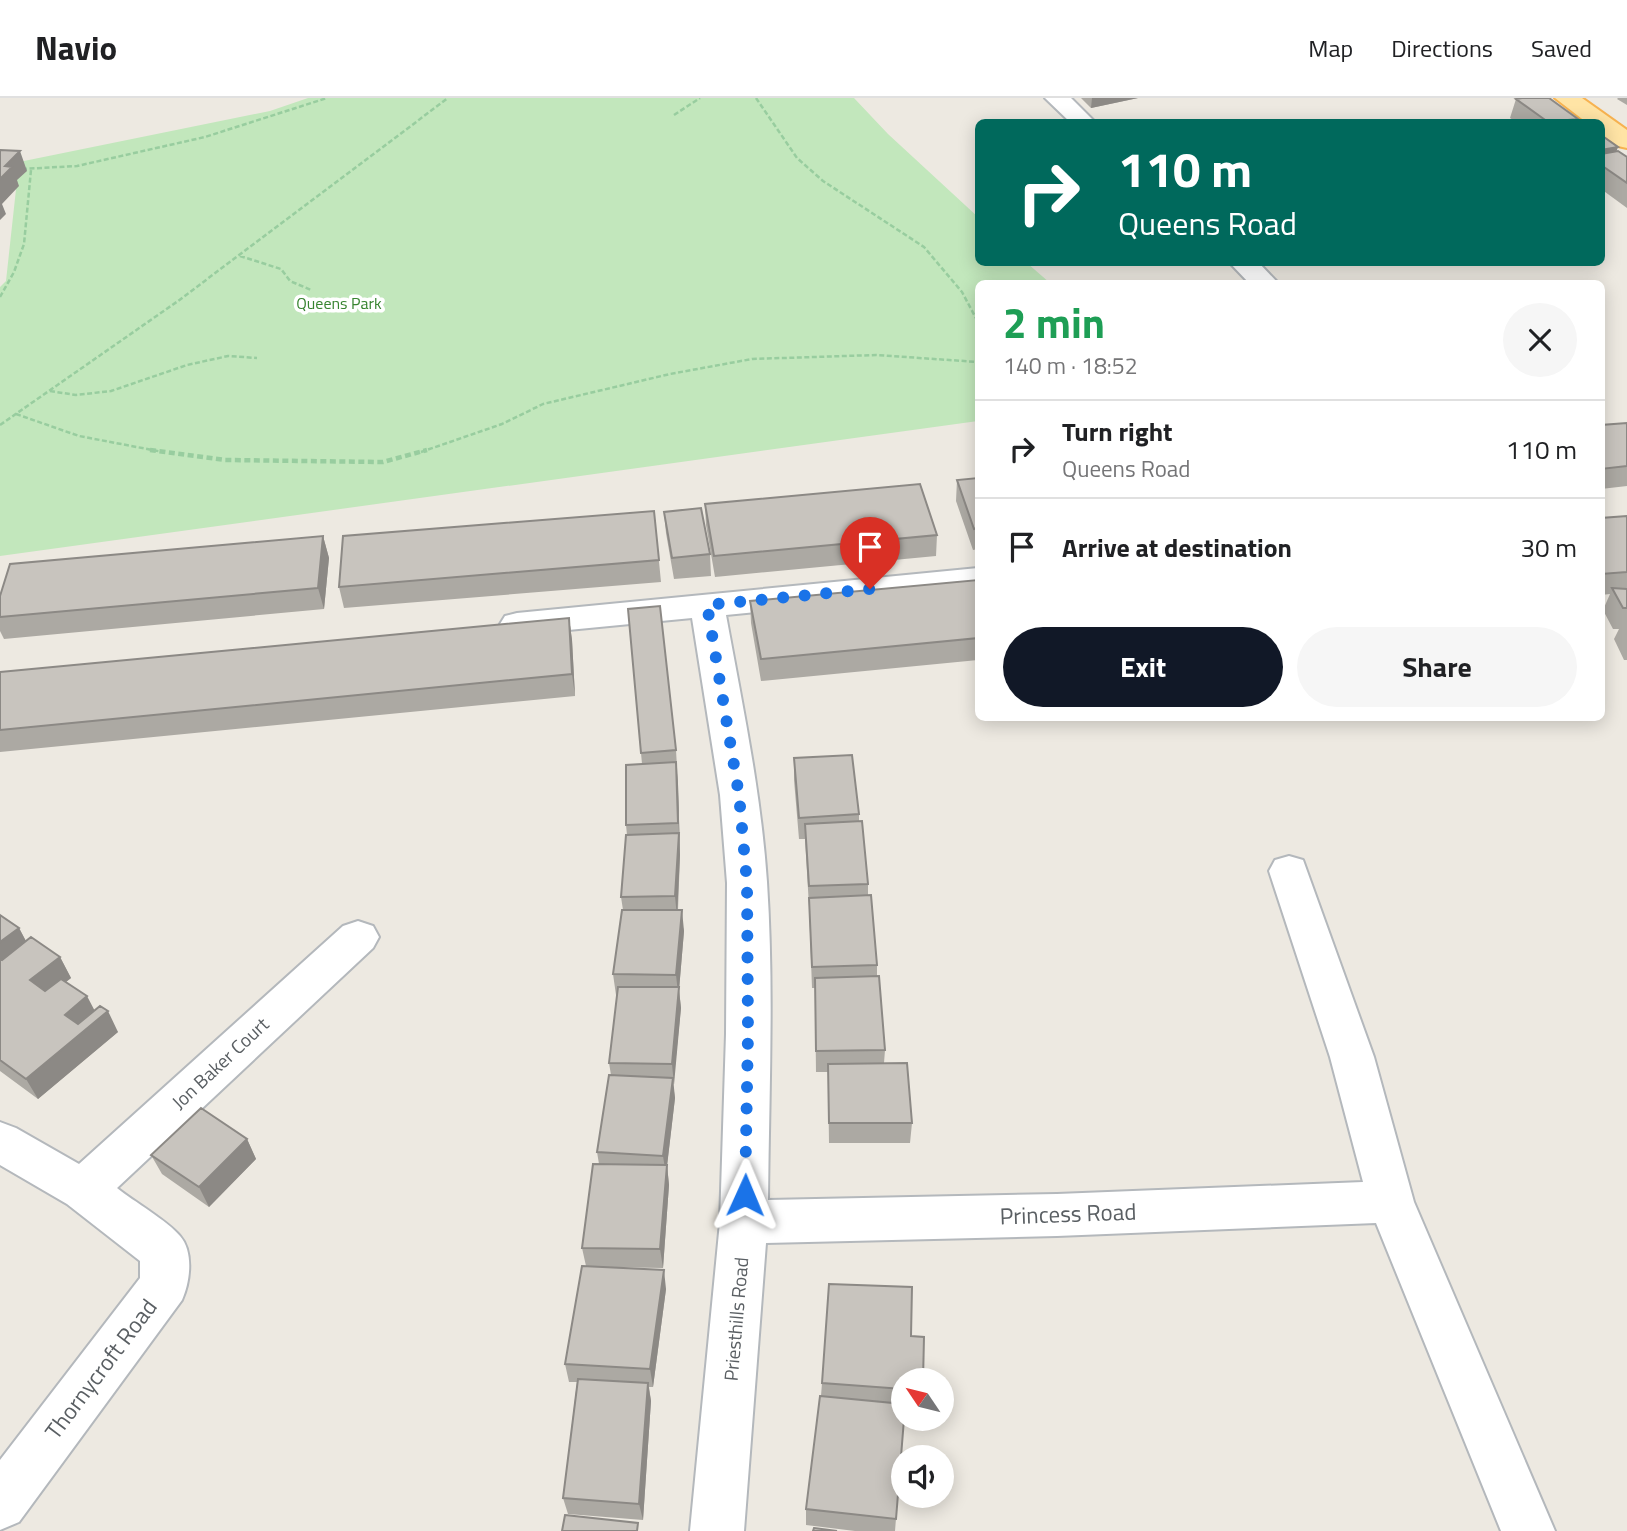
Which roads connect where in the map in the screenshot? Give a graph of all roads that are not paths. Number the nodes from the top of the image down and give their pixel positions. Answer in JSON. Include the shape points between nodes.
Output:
{"nodes":[{"id":1,"x":1057,"y":98,"type":"edge"},
{"id":2,"x":1565,"y":98,"type":"edge"},
{"id":3,"x":1080,"y":119,"type":"edge"},
{"id":4,"x":1595,"y":119,"type":"edge"},
{"id":5,"x":1605,"y":126,"type":"edge"},
{"id":6,"x":1627,"y":141,"type":"edge"},
{"id":7,"x":1246,"y":266,"type":"edge"},
{"id":8,"x":1262,"y":280,"type":"edge"},
{"id":9,"x":975,"y":579,"type":"edge"},
{"id":10,"x":707,"y":605,"type":"junction"},
{"id":11,"x":490,"y":627,"type":"edge"},
{"id":12,"x":1289,"y":871,"type":"dead end"},
{"id":13,"x":358,"y":937,"type":"dead end"},
{"id":14,"x":0,"y":1142,"type":"edge"},
{"id":15,"x":83,"y":1189,"type":"junction"},
{"id":16,"x":1391,"y":1202,"type":"junction"},
{"id":17,"x":744,"y":1222,"type":"junction"},
{"id":18,"x":0,"y":1503,"type":"edge"},
{"id":19,"x":717,"y":1531,"type":"edge"},
{"id":20,"x":1528,"y":1531,"type":"edge"}],
"edges":[{"from":1,"to":3,"type":"street"},
{"from":2,"to":4,"type":"main road"},
{"from":5,"to":6,"type":"main road"},
{"from":7,"to":8,"type":"street"},
{"from":9,"to":10,"type":"street"},
{"from":10,"to":11,"type":"street"},
{"from":10,"to":17,"type":"street","name":"Priesthills Road","via":[[739,795],[747,883]]},
{"from":12,"to":16,"type":"street","via":[[1353,1057]]},
{"from":13,"to":15,"type":"street","name":"Jon Baker Court"},
{"from":14,"to":15,"type":"street","name":"Thornycroft Road"},
{"from":15,"to":18,"type":"street","name":"Thornycroft Road","via":[[163,1251],[165,1284]]},
{"from":16,"to":17,"type":"street","name":"Princess Road"},
{"from":16,"to":20,"type":"street"},
{"from":17,"to":19,"type":"street","name":"Priesthills Road"}]}
